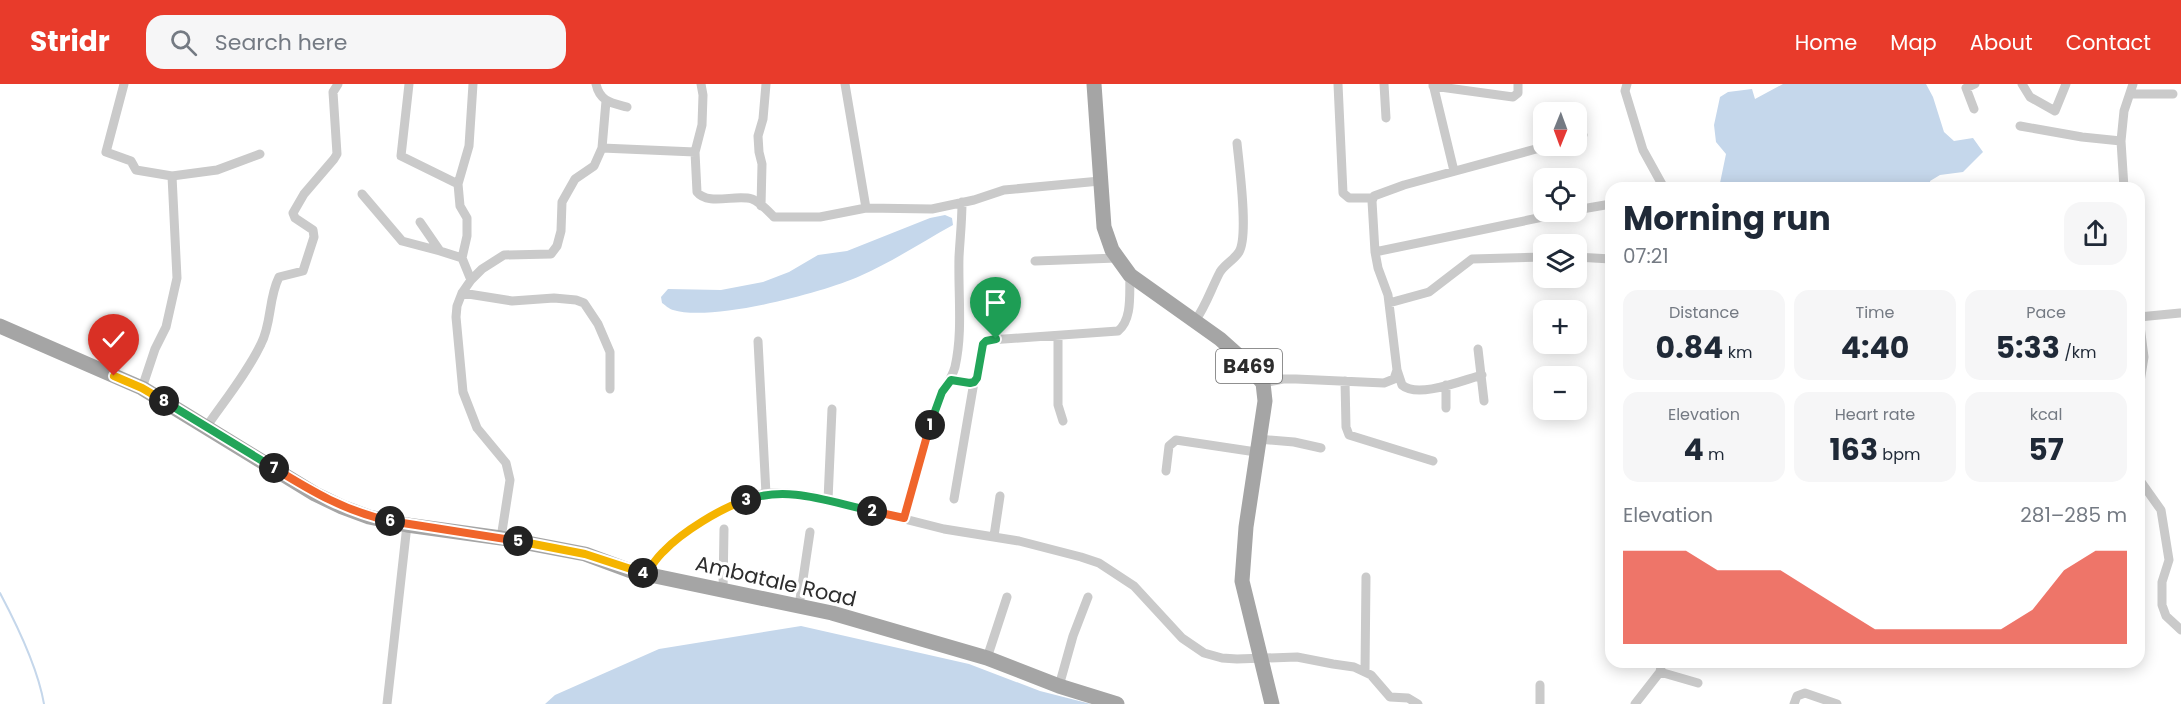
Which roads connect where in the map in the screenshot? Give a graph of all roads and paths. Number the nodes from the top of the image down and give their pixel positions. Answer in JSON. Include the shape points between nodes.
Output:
{"nodes":[{"id":1,"x":124,"y":84,"type":"edge"},
{"id":2,"x":338,"y":84,"type":"edge"},
{"id":3,"x":409,"y":84,"type":"edge"},
{"id":4,"x":473,"y":84,"type":"edge"},
{"id":5,"x":596,"y":84,"type":"edge"},
{"id":6,"x":701,"y":84,"type":"edge"},
{"id":7,"x":766,"y":84,"type":"edge"},
{"id":8,"x":845,"y":84,"type":"edge"},
{"id":9,"x":1094,"y":84,"type":"edge"},
{"id":10,"x":1338,"y":84,"type":"edge"},
{"id":11,"x":1384,"y":84,"type":"edge"},
{"id":12,"x":1518,"y":84,"type":"edge"},
{"id":13,"x":1627,"y":84,"type":"edge"},
{"id":14,"x":1975,"y":84,"type":"edge"},
{"id":15,"x":2022,"y":84,"type":"edge"},
{"id":16,"x":2066,"y":84,"type":"edge"},
{"id":17,"x":1433,"y":85,"type":"edge"},
{"id":18,"x":2131,"y":89,"type":"edge"},
{"id":19,"x":2173,"y":94,"type":"dead end"},
{"id":20,"x":606,"y":101,"type":"junction"},
{"id":21,"x":627,"y":107,"type":"dead end"},
{"id":22,"x":1974,"y":109,"type":"dead end"},
{"id":23,"x":2055,"y":111,"type":"junction"},
{"id":24,"x":1386,"y":118,"type":"dead end"},
{"id":25,"x":2020,"y":126,"type":"dead end"},
{"id":26,"x":2046,"y":131,"type":"junction"},
{"id":27,"x":2121,"y":141,"type":"junction"},
{"id":28,"x":1236,"y":142,"type":"dead end"},
{"id":29,"x":602,"y":148,"type":"junction"},
{"id":30,"x":1533,"y":150,"type":"edge"},
{"id":31,"x":695,"y":152,"type":"junction"},
{"id":32,"x":260,"y":154,"type":"dead end"},
{"id":33,"x":1454,"y":171,"type":"junction"},
{"id":34,"x":172,"y":176,"type":"junction"},
{"id":35,"x":1100,"y":181,"type":"junction"},
{"id":36,"x":1661,"y":182,"type":"edge"},
{"id":37,"x":2124,"y":182,"type":"edge"},
{"id":38,"x":458,"y":184,"type":"junction"},
{"id":39,"x":362,"y":194,"type":"dead end"},
{"id":40,"x":1372,"y":198,"type":"junction"},
{"id":41,"x":962,"y":202,"type":"junction"},
{"id":42,"x":1605,"y":205,"type":"edge"},
{"id":43,"x":761,"y":206,"type":"junction"},
{"id":44,"x":866,"y":208,"type":"junction"},
{"id":45,"x":1587,"y":208,"type":"edge"},
{"id":46,"x":1533,"y":219,"type":"edge"},
{"id":47,"x":420,"y":222,"type":"dead end"},
{"id":48,"x":440,"y":251,"type":"junction"},
{"id":49,"x":1375,"y":252,"type":"junction"},
{"id":50,"x":1533,"y":257,"type":"edge"},
{"id":51,"x":462,"y":258,"type":"junction"},
{"id":52,"x":1117,"y":258,"type":"junction"},
{"id":53,"x":1587,"y":258,"type":"edge"},
{"id":54,"x":1605,"y":259,"type":"edge"},
{"id":55,"x":1035,"y":261,"type":"dead end"},
{"id":56,"x":1130,"y":275,"type":"junction"},
{"id":57,"x":471,"y":280,"type":"junction"},
{"id":58,"x":462,"y":292,"type":"junction"},
{"id":59,"x":1389,"y":303,"type":"junction"},
{"id":60,"x":2180,"y":313,"type":"edge"},
{"id":61,"x":2145,"y":317,"type":"edge"},
{"id":62,"x":1195,"y":321,"type":"junction"},
{"id":63,"x":0,"y":326,"type":"edge"},
{"id":64,"x":1059,"y":336,"type":"junction"},
{"id":65,"x":759,"y":340,"type":"dead end"},
{"id":66,"x":1478,"y":349,"type":"dead end"},
{"id":67,"x":1397,"y":370,"type":"junction"},
{"id":68,"x":1482,"y":375,"type":"junction"},
{"id":69,"x":951,"y":380,"type":"junction"},
{"id":70,"x":1345,"y":381,"type":"junction"},
{"id":71,"x":974,"y":382,"type":"junction"},
{"id":72,"x":1263,"y":383,"type":"junction"},
{"id":73,"x":1446,"y":385,"type":"junction"},
{"id":74,"x":142,"y":388,"type":"junction"},
{"id":75,"x":610,"y":389,"type":"dead end"},
{"id":76,"x":1484,"y":401,"type":"dead end"},
{"id":77,"x":1446,"y":408,"type":"dead end"},
{"id":78,"x":832,"y":409,"type":"dead end"},
{"id":79,"x":1063,"y":421,"type":"dead end"},
{"id":80,"x":207,"y":426,"type":"junction"},
{"id":81,"x":1257,"y":445,"type":"junction"},
{"id":82,"x":1321,"y":448,"type":"dead end"},
{"id":83,"x":1433,"y":460,"type":"dead end"},
{"id":84,"x":1166,"y":471,"type":"dead end"},
{"id":85,"x":2145,"y":487,"type":"edge"},
{"id":86,"x":766,"y":494,"type":"junction"},
{"id":87,"x":1000,"y":496,"type":"dead end"},
{"id":88,"x":954,"y":499,"type":"dead end"},
{"id":89,"x":828,"y":500,"type":"junction"},
{"id":90,"x":904,"y":518,"type":"junction"},
{"id":91,"x":407,"y":525,"type":"junction"},
{"id":92,"x":724,"y":529,"type":"dead end"},
{"id":93,"x":810,"y":532,"type":"dead end"},
{"id":94,"x":994,"y":536,"type":"junction"},
{"id":95,"x":501,"y":538,"type":"junction"},
{"id":96,"x":646,"y":573,"type":"junction"},
{"id":97,"x":1366,"y":577,"type":"dead end"},
{"id":98,"x":723,"y":590,"type":"junction"},
{"id":99,"x":1007,"y":597,"type":"dead end"},
{"id":100,"x":1088,"y":597,"type":"dead end"},
{"id":101,"x":799,"y":606,"type":"junction"},
{"id":102,"x":2181,"y":630,"type":"edge"},
{"id":103,"x":1261,"y":657,"type":"junction"},
{"id":104,"x":987,"y":658,"type":"junction"},
{"id":105,"x":1658,"y":668,"type":"edge"},
{"id":106,"x":1669,"y":668,"type":"edge"},
{"id":107,"x":1365,"y":671,"type":"junction"},
{"id":108,"x":1698,"y":682,"type":"dead end"},
{"id":109,"x":1540,"y":685,"type":"dead end"},
{"id":110,"x":1059,"y":686,"type":"junction"},
{"id":111,"x":1386,"y":693,"type":"junction"},
{"id":112,"x":387,"y":704,"type":"edge"},
{"id":113,"x":1117,"y":704,"type":"edge"},
{"id":114,"x":1272,"y":704,"type":"edge"},
{"id":115,"x":1385,"y":704,"type":"edge"},
{"id":116,"x":1418,"y":704,"type":"edge"},
{"id":117,"x":1540,"y":704,"type":"edge"},
{"id":118,"x":1635,"y":704,"type":"edge"},
{"id":119,"x":1794,"y":704,"type":"edge"},
{"id":120,"x":1837,"y":704,"type":"edge"}],
"edges":[{"from":1,"to":34,"type":"street","via":[[106,152],[130,160],[136,170]]},
{"from":2,"to":80,"type":"street","via":[[333,92],[337,154],[293,213],[313,230],[303,271],[279,277],[261,345]]},
{"from":3,"to":38,"type":"street","via":[[401,156]]},
{"from":4,"to":38,"type":"street","via":[[469,146]]},
{"from":5,"to":20,"type":"street"},
{"from":6,"to":31,"type":"street","via":[[702,125]]},
{"from":7,"to":43,"type":"street","via":[[758,136]]},
{"from":8,"to":44,"type":"street"},
{"from":9,"to":35,"type":"main road","number":"B469"},
{"from":10,"to":40,"type":"street","via":[[1343,193],[1349,198]]},
{"from":11,"to":24,"type":"street"},
{"from":12,"to":17,"type":"street","via":[[1518,93],[1513,97]]},
{"from":13,"to":36,"type":"street","via":[[1624,91],[1643,150]]},
{"from":14,"to":22,"type":"street","via":[[1966,88]]},
{"from":15,"to":23,"type":"street","via":[[2030,97]]},
{"from":16,"to":23,"type":"street"},
{"from":17,"to":33,"type":"street"},
{"from":18,"to":19,"type":"street"},
{"from":18,"to":27,"type":"street"},
{"from":20,"to":21,"type":"street"},
{"from":20,"to":29,"type":"street"},
{"from":23,"to":26,"type":"street"},
{"from":25,"to":26,"type":"street"},
{"from":26,"to":27,"type":"street"},
{"from":27,"to":37,"type":"street"},
{"from":28,"to":62,"type":"street","via":[[1243,188],[1243,242],[1239,253],[1222,269]]},
{"from":29,"to":31,"type":"street"},
{"from":29,"to":57,"type":"street","via":[[594,166],[575,179],[562,202],[561,231],[550,254],[504,255]]},
{"from":30,"to":33,"type":"street"},
{"from":31,"to":43,"type":"street","via":[[699,196],[749,198]]},
{"from":32,"to":34,"type":"street","via":[[217,170]]},
{"from":33,"to":40,"type":"street"},
{"from":34,"to":74,"type":"street","via":[[177,278],[166,327]]},
{"from":35,"to":41,"type":"street","via":[[1004,190]]},
{"from":35,"to":52,"type":"main road","number":"B469","via":[[1104,227]]},
{"from":38,"to":51,"type":"street","via":[[460,206],[467,218]]},
{"from":39,"to":48,"type":"street","via":[[402,241]]},
{"from":40,"to":49,"type":"street"},
{"from":41,"to":44,"type":"street","via":[[932,209]]},
{"from":41,"to":69,"type":"street","via":[[959,332]]},
{"from":42,"to":45,"type":"street"},
{"from":43,"to":44,"type":"street","via":[[774,218],[820,217]]},
{"from":46,"to":49,"type":"street"},
{"from":47,"to":48,"type":"street"},
{"from":48,"to":51,"type":"street"},
{"from":49,"to":59,"type":"street"},
{"from":50,"to":59,"type":"street","via":[[1472,259],[1429,292]]},
{"from":51,"to":57,"type":"street"},
{"from":52,"to":55,"type":"street"},
{"from":52,"to":56,"type":"main road","number":"B469"},
{"from":53,"to":54,"type":"street"},
{"from":56,"to":62,"type":"main road","number":"B469"},
{"from":56,"to":64,"type":"street","via":[[1124,326],[1112,332]]},
{"from":57,"to":58,"type":"street"},
{"from":58,"to":75,"type":"street","via":[[512,301],[554,298],[584,303],[610,352]]},
{"from":58,"to":95,"type":"street","via":[[456,317],[463,392],[477,428],[509,471]]},
{"from":59,"to":67,"type":"street"},
{"from":60,"to":61,"type":"street"},
{"from":62,"to":72,"type":"main road","number":"B469","via":[[1239,356]]},
{"from":63,"to":74,"type":"main road","name":"Ambatale Road"},
{"from":64,"to":71,"type":"street","via":[[986,341]]},
{"from":64,"to":79,"type":"street","via":[[1058,405]]},
{"from":65,"to":86,"type":"street"},
{"from":66,"to":68,"type":"street"},
{"from":67,"to":70,"type":"street","via":[[1394,380],[1384,383]]},
{"from":67,"to":73,"type":"street","via":[[1402,385],[1413,391]]},
{"from":68,"to":73,"type":"street"},
{"from":68,"to":76,"type":"street"},
{"from":69,"to":71,"type":"street"},
{"from":69,"to":90,"type":"street","via":[[937,404]]},
{"from":70,"to":72,"type":"street","via":[[1283,379]]},
{"from":70,"to":83,"type":"street","via":[[1349,435]]},
{"from":71,"to":88,"type":"street"},
{"from":72,"to":81,"type":"main road","number":"B469","via":[[1266,395]]},
{"from":73,"to":77,"type":"street"},
{"from":74,"to":80,"type":"main road","name":"Ambatale Road"},
{"from":78,"to":89,"type":"street"},
{"from":80,"to":91,"type":"main road","name":"Ambatale Road","via":[[333,503],[369,517]]},
{"from":81,"to":82,"type":"street","via":[[1294,442]]},
{"from":81,"to":84,"type":"street","via":[[1176,440],[1169,446]]},
{"from":81,"to":103,"type":"main road","number":"B469","via":[[1242,581]]},
{"from":85,"to":102,"type":"street","via":[[2161,510],[2169,560],[2162,582],[2162,605],[2166,616]]},
{"from":86,"to":89,"type":"street","via":[[792,493]]},
{"from":86,"to":96,"type":"street","via":[[725,508],[678,538]]},
{"from":87,"to":94,"type":"street"},
{"from":89,"to":90,"type":"street"},
{"from":90,"to":94,"type":"street"},
{"from":91,"to":95,"type":"main road","name":"Ambatale Road"},
{"from":91,"to":112,"type":"street"},
{"from":92,"to":98,"type":"street"},
{"from":93,"to":101,"type":"street"},
{"from":94,"to":103,"type":"street","via":[[1100,563],[1134,586],[1182,638],[1204,653],[1237,659]]},
{"from":95,"to":96,"type":"main road","name":"Ambatale Road","via":[[585,554]]},
{"from":96,"to":98,"type":"main road","name":"Ambatale Road"},
{"from":97,"to":107,"type":"street"},
{"from":98,"to":101,"type":"main road","name":"Ambatale Road"},
{"from":99,"to":104,"type":"street"},
{"from":100,"to":110,"type":"street"},
{"from":101,"to":104,"type":"main road","name":"Ambatale Road"},
{"from":103,"to":107,"type":"street","via":[[1309,658]]},
{"from":103,"to":114,"type":"main road","number":"B469"},
{"from":104,"to":110,"type":"main road","name":"Ambatale Road"},
{"from":105,"to":118,"type":"street"},
{"from":106,"to":108,"type":"street"},
{"from":107,"to":111,"type":"street"},
{"from":109,"to":117,"type":"street"},
{"from":110,"to":113,"type":"main road","name":"Ambatale Road"},
{"from":111,"to":115,"type":"street"},
{"from":111,"to":116,"type":"street"},
{"from":119,"to":120,"type":"street","via":[[1797,696],[1805,693]]}]}
